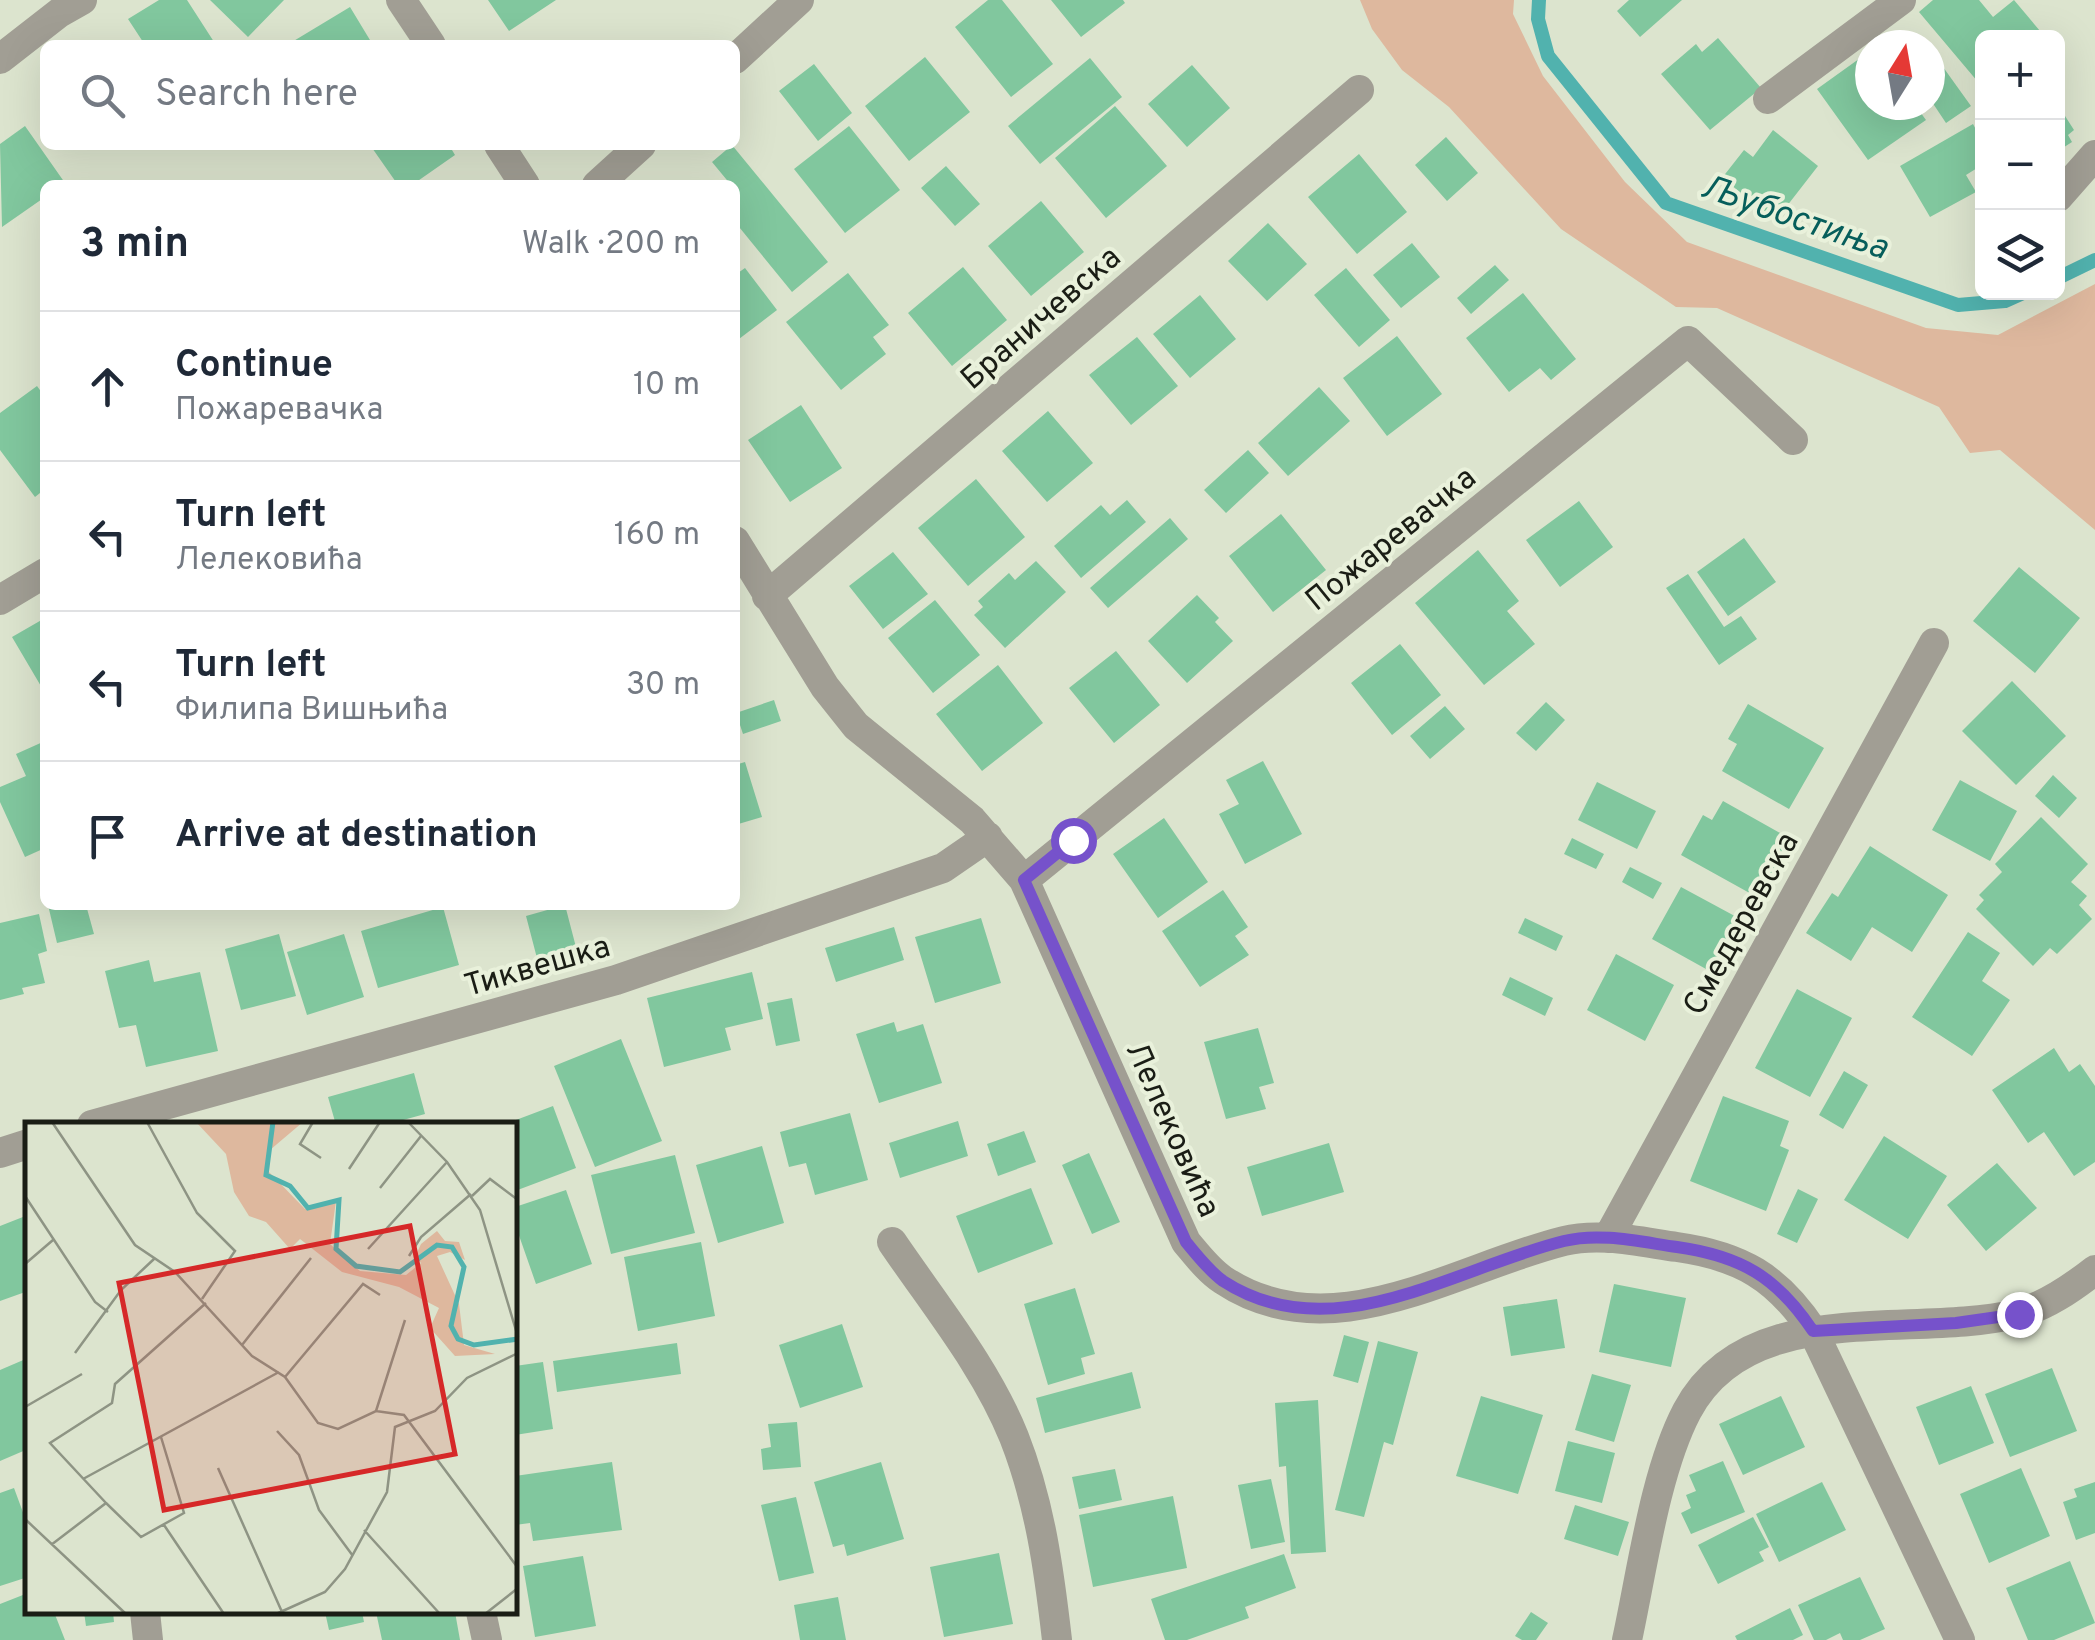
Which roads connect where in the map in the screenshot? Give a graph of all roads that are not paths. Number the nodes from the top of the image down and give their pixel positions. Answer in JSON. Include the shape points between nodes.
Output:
{"nodes":[{"id":1,"x":82,"y":0,"type":"edge"},
{"id":2,"x":401,"y":0,"type":"edge"},
{"id":3,"x":800,"y":0,"type":"edge"},
{"id":4,"x":1901,"y":0,"type":"edge"},
{"id":5,"x":428,"y":40,"type":"edge"},
{"id":6,"x":740,"y":54,"type":"edge"},
{"id":7,"x":0,"y":59,"type":"edge"},
{"id":8,"x":1359,"y":90,"type":"dead end"},
{"id":9,"x":1768,"y":99,"type":"dead end"},
{"id":10,"x":502,"y":150,"type":"edge"},
{"id":11,"x":635,"y":150,"type":"edge"},
{"id":12,"x":2095,"y":155,"type":"edge"},
{"id":13,"x":522,"y":180,"type":"edge"},
{"id":14,"x":602,"y":180,"type":"edge"},
{"id":15,"x":2065,"y":189,"type":"edge"},
{"id":16,"x":1792,"y":440,"type":"dead end"},
{"id":17,"x":740,"y":550,"type":"edge"},
{"id":18,"x":40,"y":576,"type":"edge"},
{"id":19,"x":767,"y":596,"type":"junction"},
{"id":20,"x":0,"y":600,"type":"edge"},
{"id":21,"x":1934,"y":643,"type":"dead end"},
{"id":22,"x":988,"y":837,"type":"junction"},
{"id":23,"x":1024,"y":880,"type":"junction"},
{"id":24,"x":103,"y":1122,"type":"edge"},
{"id":25,"x":25,"y":1145,"type":"edge"},
{"id":26,"x":0,"y":1153,"type":"edge"},
{"id":27,"x":1608,"y":1238,"type":"junction"},
{"id":28,"x":892,"y":1242,"type":"dead end"},
{"id":29,"x":2095,"y":1270,"type":"edge"},
{"id":30,"x":1813,"y":1331,"type":"junction"},
{"id":31,"x":145,"y":1615,"type":"edge"},
{"id":32,"x":482,"y":1615,"type":"edge"},
{"id":33,"x":148,"y":1640,"type":"edge"},
{"id":34,"x":487,"y":1640,"type":"edge"},
{"id":35,"x":1056,"y":1640,"type":"edge"},
{"id":36,"x":1626,"y":1640,"type":"edge"},
{"id":37,"x":1960,"y":1640,"type":"edge"}],
"edges":[{"from":1,"to":7,"type":"street"},
{"from":2,"to":5,"type":"street"},
{"from":3,"to":6,"type":"street"},
{"from":4,"to":9,"type":"street"},
{"from":8,"to":19,"type":"street","name":"Браничевска"},
{"from":10,"to":13,"type":"street"},
{"from":11,"to":14,"type":"street"},
{"from":12,"to":15,"type":"street"},
{"from":16,"to":23,"type":"street","name":"Пожаревачка","via":[[1688,340]]},
{"from":17,"to":19,"type":"street","name":"Лелековића"},
{"from":18,"to":20,"type":"street"},
{"from":19,"to":22,"type":"street","name":"Лелековића","via":[[856,726]]},
{"from":21,"to":27,"type":"street","name":"Смедеревска"},
{"from":22,"to":23,"type":"street","name":"Лелековића"},
{"from":22,"to":24,"type":"street","name":"Тиквешка","via":[[943,868],[616,980]]},
{"from":23,"to":27,"type":"street","name":"Лелековића","via":[[1186,1242],[1219,1278],[1272,1303],[1323,1310],[1374,1304],[1567,1240]]},
{"from":25,"to":26,"type":"street"},
{"from":27,"to":30,"type":"street","name":"Лелековића","via":[[1736,1261],[1794,1302]]},
{"from":28,"to":35,"type":"street","via":[[985,1380],[1013,1435],[1043,1529]]},
{"from":29,"to":30,"type":"street","via":[[2019,1314]]},
{"from":30,"to":36,"type":"street","via":[[1749,1349],[1698,1392],[1666,1466]]},
{"from":30,"to":37,"type":"street","name":"Лелековића"},
{"from":31,"to":33,"type":"street"},
{"from":32,"to":34,"type":"street"}]}
